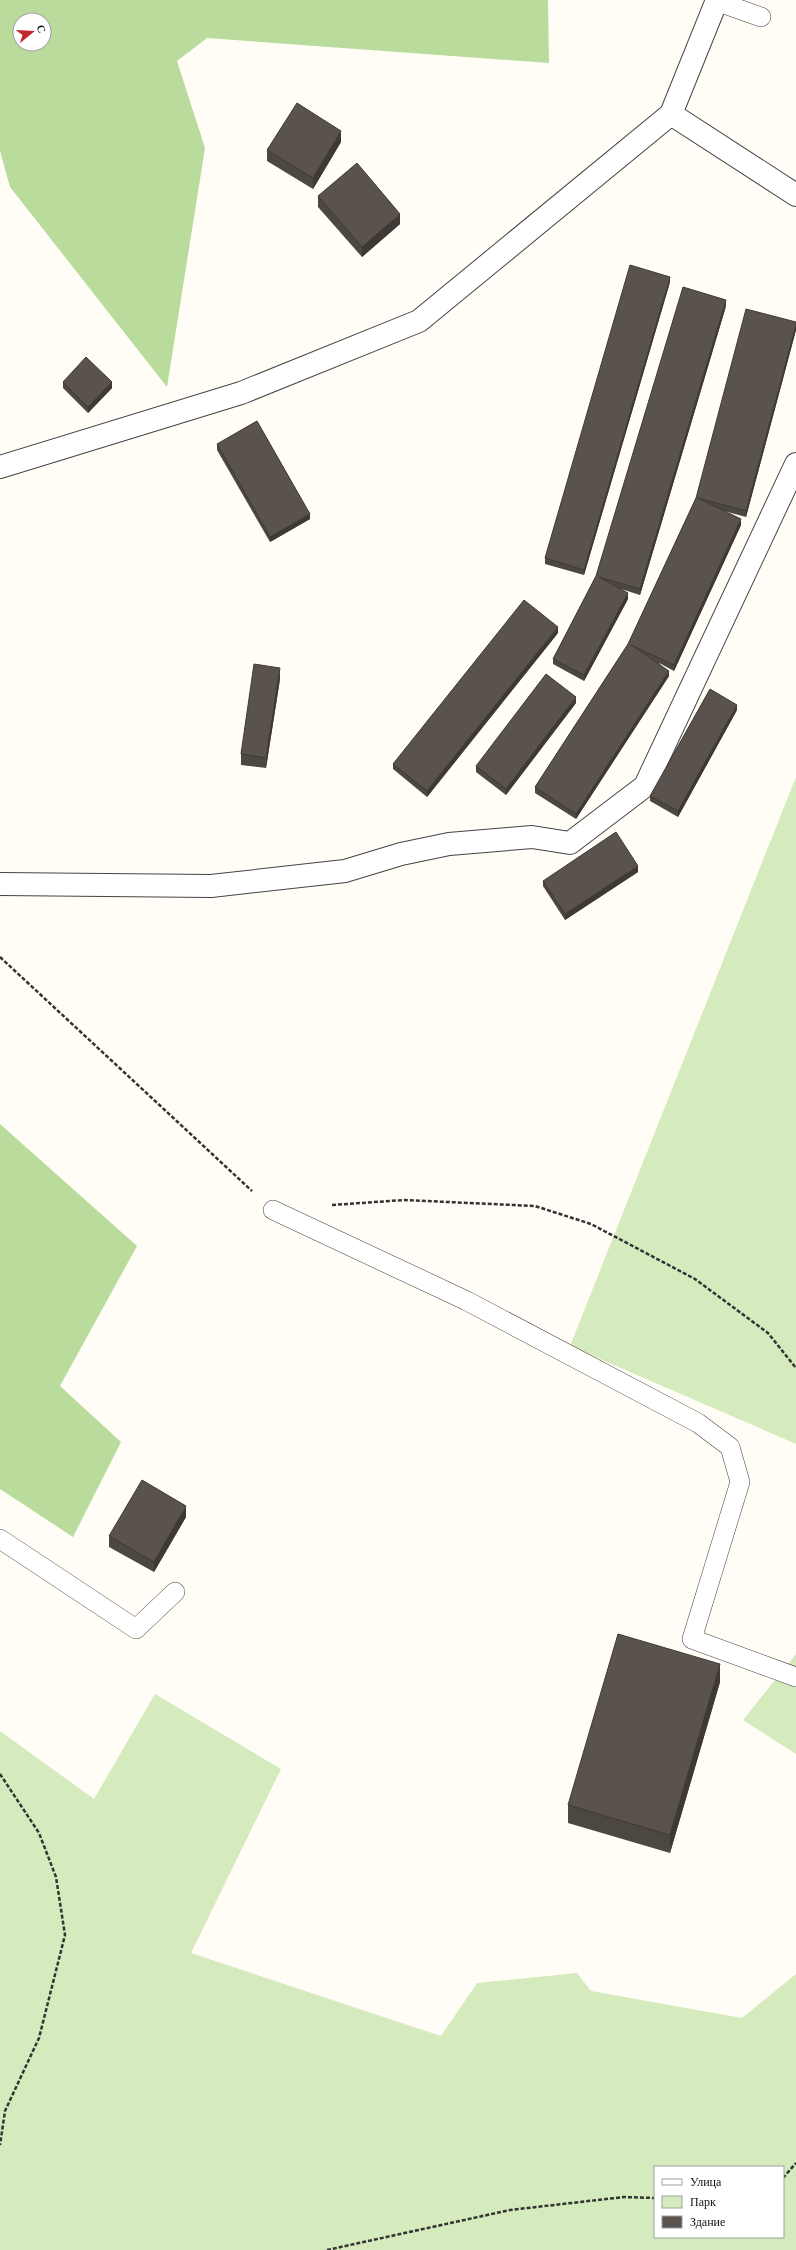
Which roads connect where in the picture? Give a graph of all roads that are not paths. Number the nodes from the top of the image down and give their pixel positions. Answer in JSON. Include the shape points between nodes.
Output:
{"nodes":[{"id":1,"x":717,"y":1,"type":"edge"},
{"id":2,"x":761,"y":17,"type":"dead end"},
{"id":3,"x":672,"y":114,"type":"junction"},
{"id":4,"x":796,"y":195,"type":"edge"},
{"id":5,"x":796,"y":464,"type":"edge"},
{"id":6,"x":0,"y":467,"type":"edge"},
{"id":7,"x":0,"y":884,"type":"edge"},
{"id":8,"x":273,"y":1210,"type":"road end"},
{"id":9,"x":0,"y":1539,"type":"edge"},
{"id":10,"x":175,"y":1592,"type":"dead end"},
{"id":11,"x":796,"y":1677,"type":"edge"}],
"edges":[{"from":1,"to":2,"type":"lane"},
{"from":1,"to":3,"type":"street"},
{"from":3,"to":4,"type":"street"},
{"from":3,"to":6,"type":"street","via":[[419,321],[241,393]]},
{"from":5,"to":7,"type":"street","via":[[645,786],[570,843],[532,837],[449,844],[401,854],[345,872],[211,886]]},
{"from":8,"to":11,"type":"lane","via":[[467,1301],[698,1423],[730,1447],[740,1482],[692,1639]]},
{"from":9,"to":10,"type":"lane","via":[[136,1629]]}]}
